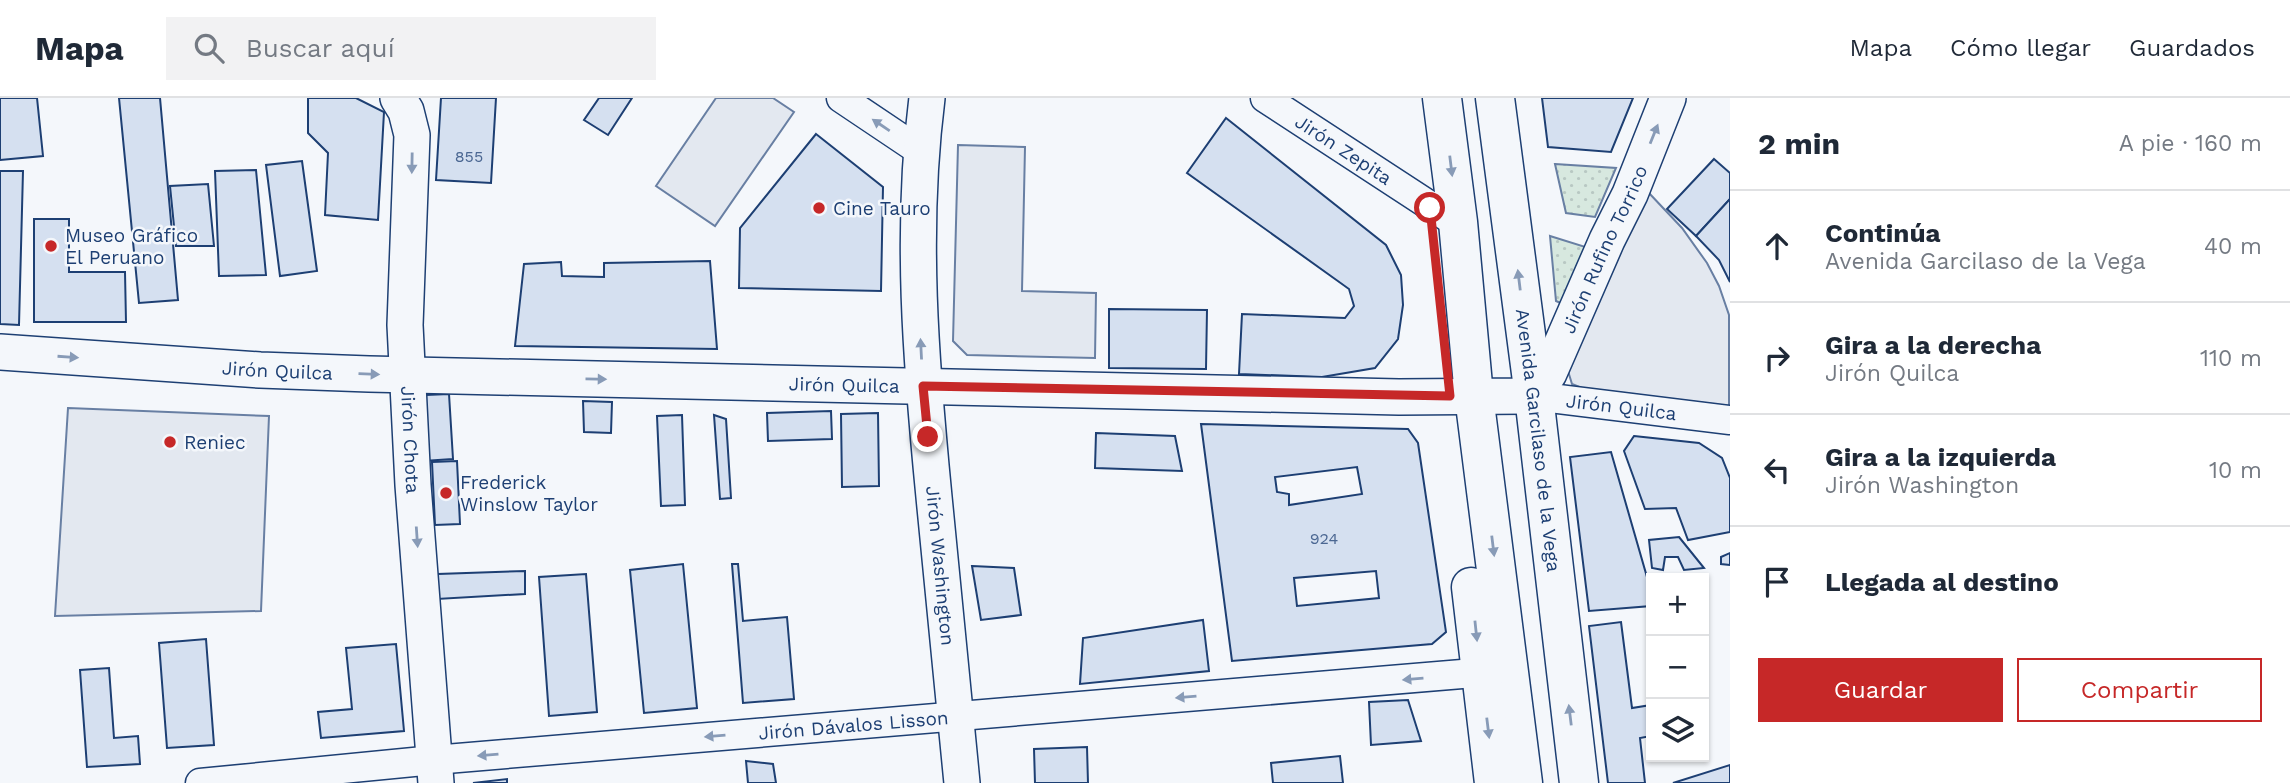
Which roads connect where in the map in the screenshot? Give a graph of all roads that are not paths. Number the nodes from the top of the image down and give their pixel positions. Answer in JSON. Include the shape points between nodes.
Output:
{"nodes":[{"id":1,"x":398,"y":98,"type":"edge"},
{"id":2,"x":841,"y":98,"type":"edge"},
{"id":3,"x":928,"y":98,"type":"edge"},
{"id":4,"x":1265,"y":98,"type":"edge"},
{"id":5,"x":1416,"y":98,"type":"edge"},
{"id":6,"x":1442,"y":98,"type":"edge"},
{"id":7,"x":1495,"y":98,"type":"edge"},
{"id":8,"x":1668,"y":98,"type":"edge"},
{"id":9,"x":920,"y":152,"type":"junction"},
{"id":10,"x":1444,"y":216,"type":"junction"},
{"id":11,"x":0,"y":352,"type":"edge"},
{"id":12,"x":408,"y":375,"type":"junction"},
{"id":13,"x":923,"y":386,"type":"junction"},
{"id":14,"x":1462,"y":396,"type":"junction"},
{"id":15,"x":1534,"y":396,"type":"junction"},
{"id":16,"x":1730,"y":421,"type":"edge"},
{"id":17,"x":1494,"y":672,"type":"junction"},
{"id":18,"x":956,"y":715,"type":"junction"},
{"id":19,"x":435,"y":771,"type":"edge"},
{"id":20,"x":201,"y":783,"type":"edge"},
{"id":21,"x":962,"y":783,"type":"edge"},
{"id":22,"x":1494,"y":783,"type":"edge"},
{"id":23,"x":1523,"y":783,"type":"edge"},
{"id":24,"x":1578,"y":783,"type":"edge"}],
"edges":[{"from":1,"to":12,"type":"street","name":"Jirón Chota","one_way":true,"via":[[412,135],[405,326]]},
{"from":9,"to":2,"type":"street","one_way":true},
{"from":3,"to":9,"type":"street","name":"Jirón Washington"},
{"from":4,"to":10,"type":"street","name":"Jirón Zepita"},
{"from":5,"to":10,"type":"main road"},
{"from":6,"to":10,"type":"main road","one_way":true},
{"from":15,"to":7,"type":"main road","name":"Avenida Garcilaso de la Vega","one_way":true},
{"from":15,"to":8,"type":"street","name":"Jirón Rufino Torrico","one_way":true,"via":[[1549,373],[1630,194]]},
{"from":13,"to":9,"type":"street","name":"Jirón Washington","one_way":true,"via":[[918,304]]},
{"from":10,"to":14,"type":"main road"},
{"from":11,"to":12,"type":"street","name":"Jirón Quilca","one_way":true},
{"from":12,"to":13,"type":"street","name":"Jirón Quilca","one_way":true},
{"from":12,"to":19,"type":"street","name":"Jirón Chota","one_way":true},
{"from":13,"to":14,"type":"street","name":"Jirón Quilca"},
{"from":13,"to":18,"type":"street","name":"Jirón Washington"},
{"from":14,"to":15,"type":"street","name":"Jirón Quilca"},
{"from":14,"to":17,"type":"main road","one_way":true},
{"from":15,"to":16,"type":"street","name":"Jirón Quilca"},
{"from":24,"to":15,"type":"main road","name":"Avenida Garcilaso de la Vega","one_way":true},
{"from":17,"to":18,"type":"street","name":"Jirón Dávalos Lisson","one_way":true},
{"from":17,"to":22,"type":"main road","one_way":true},
{"from":17,"to":23,"type":"main road"},
{"from":18,"to":19,"type":"street","name":"Jirón Dávalos Lisson","one_way":true},
{"from":18,"to":21,"type":"street","name":"Jirón Washington"},
{"from":19,"to":20,"type":"street","name":"Jirón Dávalos Lisson"}]}
